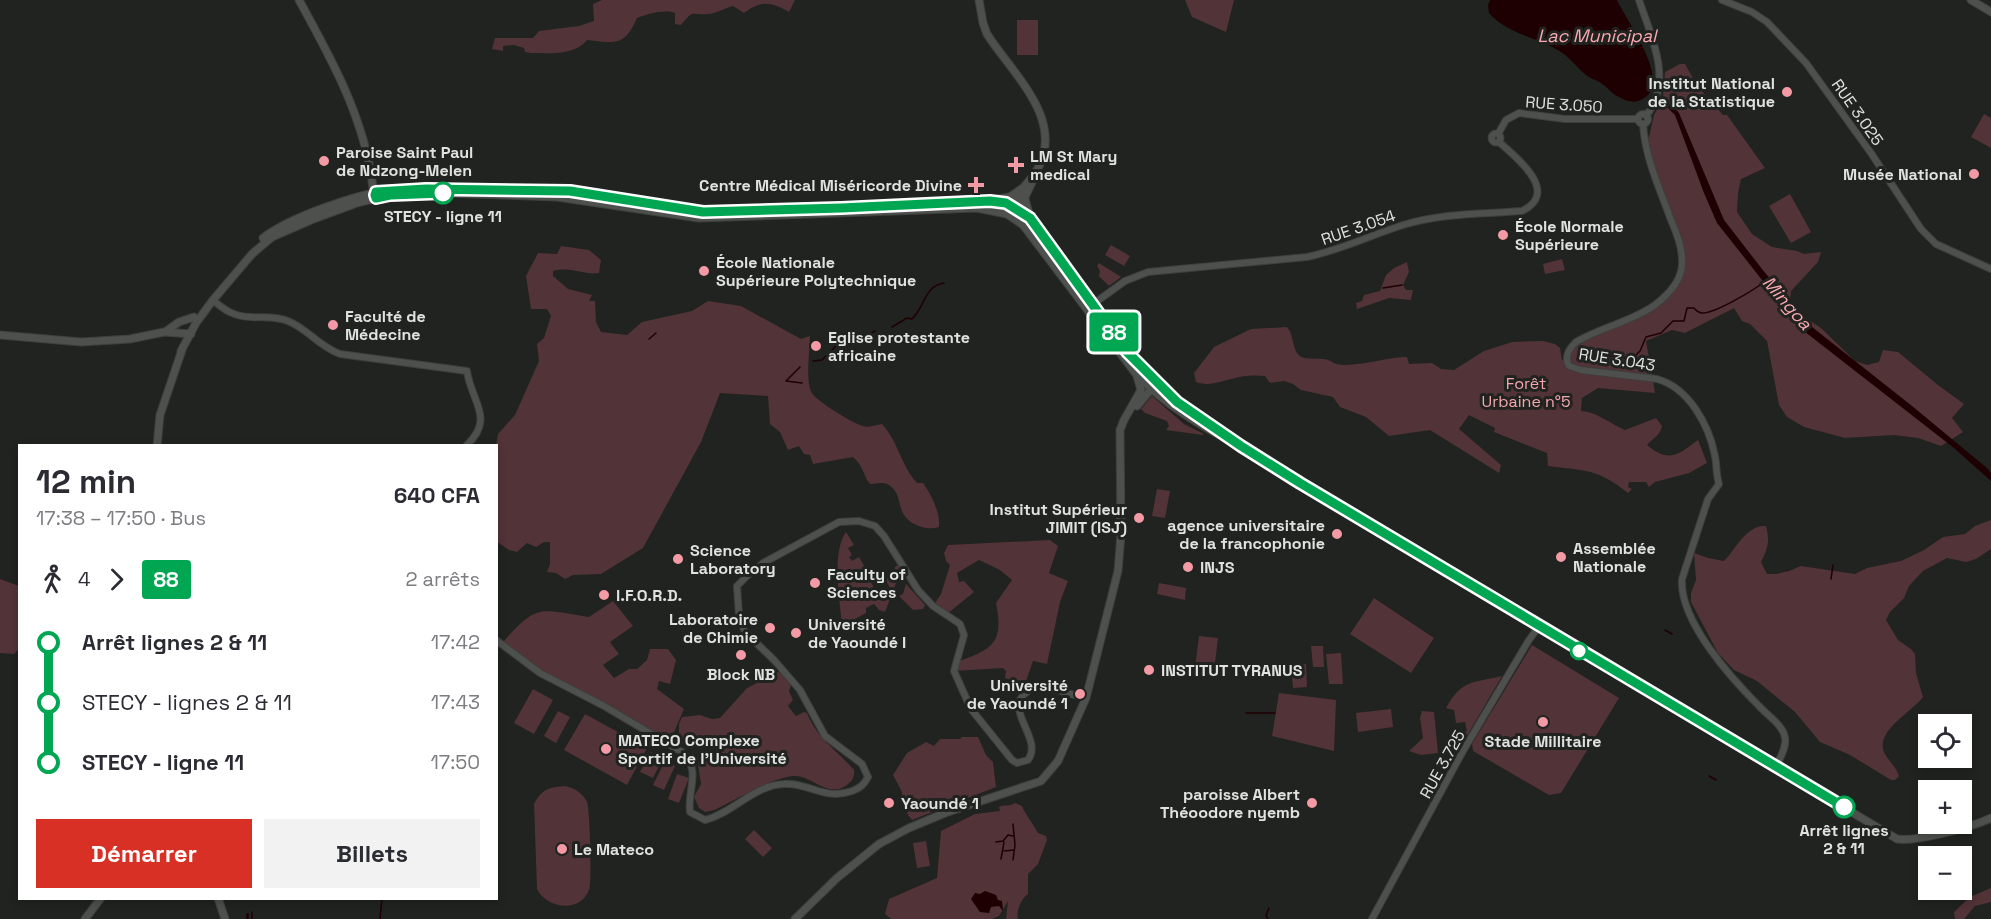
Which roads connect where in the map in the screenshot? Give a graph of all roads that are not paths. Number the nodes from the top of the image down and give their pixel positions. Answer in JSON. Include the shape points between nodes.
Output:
{"nodes":[{"id":1,"x":299,"y":0,"type":"edge"},
{"id":2,"x":979,"y":0,"type":"edge"},
{"id":3,"x":1639,"y":0,"type":"edge"},
{"id":4,"x":1722,"y":0,"type":"edge"},
{"id":5,"x":1971,"y":0,"type":"edge"},
{"id":6,"x":1991,"y":12,"type":"edge"},
{"id":7,"x":1640,"y":122,"type":"junction"},
{"id":8,"x":1498,"y":134,"type":"joint"},
{"id":9,"x":1034,"y":177,"type":"junction"},
{"id":10,"x":1024,"y":187,"type":"junction"},
{"id":11,"x":376,"y":195,"type":"junction"},
{"id":12,"x":1025,"y":199,"type":"junction"},
{"id":13,"x":990,"y":201,"type":"junction"},
{"id":14,"x":1016,"y":208,"type":"junction"},
{"id":15,"x":1010,"y":216,"type":"junction"},
{"id":16,"x":1030,"y":218,"type":"junction"},
{"id":17,"x":1991,"y":269,"type":"edge"},
{"id":18,"x":213,"y":300,"type":"junction"},
{"id":19,"x":1091,"y":307,"type":"junction"},
{"id":20,"x":194,"y":317,"type":"junction"},
{"id":21,"x":164,"y":332,"type":"junction"},
{"id":22,"x":189,"y":334,"type":"junction"},
{"id":23,"x":0,"y":335,"type":"edge"},
{"id":24,"x":1136,"y":374,"type":"junction"},
{"id":25,"x":1157,"y":384,"type":"junction"},
{"id":26,"x":1150,"y":389,"type":"junction"},
{"id":27,"x":1129,"y":414,"type":"junction"},
{"id":28,"x":157,"y":444,"type":"edge"},
{"id":29,"x":468,"y":444,"type":"edge"},
{"id":30,"x":1241,"y":446,"type":"junction"},
{"id":31,"x":1540,"y":625,"type":"junction"},
{"id":32,"x":498,"y":642,"type":"edge"},
{"id":33,"x":1086,"y":698,"type":"junction"},
{"id":34,"x":1776,"y":768,"type":"junction"},
{"id":35,"x":1991,"y":818,"type":"edge"},
{"id":36,"x":99,"y":900,"type":"edge"},
{"id":37,"x":219,"y":900,"type":"edge"},
{"id":38,"x":85,"y":919,"type":"edge"},
{"id":39,"x":225,"y":919,"type":"edge"},
{"id":40,"x":795,"y":919,"type":"edge"},
{"id":41,"x":1372,"y":919,"type":"edge"}],
"edges":[{"from":1,"to":11,"type":"main road","via":[[355,112]]},
{"from":2,"to":9,"type":"main road","via":[[987,34],[1042,119],[1045,145]]},
{"from":3,"to":7,"type":"street","via":[[1660,67],[1658,95],[1646,116],[1647,122]]},
{"from":4,"to":17,"type":"street","name":"RUE 3.025","via":[[1767,22],[1806,63],[1921,229],[1936,244]]},
{"from":5,"to":6,"type":"main road"},
{"from":7,"to":8,"type":"street","name":"RUE 3.050","via":[[1519,113],[1506,120]]},
{"from":7,"to":34,"type":"street","name":"RUE 3.043","via":[[1648,158],[1679,240],[1680,276],[1671,291],[1652,307],[1576,342],[1568,351],[1567,362],[1581,370],[1667,382],[1690,402],[1708,431],[1719,484],[1708,499],[1682,579],[1682,593],[1716,660],[1783,731],[1785,743]]},
{"from":8,"to":19,"type":"street","name":"RUE 3.054","via":[[1492,138],[1494,142],[1522,162],[1534,178],[1535,200],[1522,211],[1429,218],[1307,257],[1148,272],[1125,281]]},
{"from":9,"to":10,"type":"main road"},
{"from":9,"to":12,"type":"main road"},
{"from":10,"to":13,"type":"main road","via":[[1010,197]]},
{"from":10,"to":14,"type":"main road"},
{"from":11,"to":13,"type":"main road","via":[[426,189],[570,191],[703,212]]},
{"from":11,"to":15,"type":"main road","via":[[557,197],[699,218],[977,208]]},
{"from":11,"to":18,"type":"main road","via":[[272,237]]},
{"from":11,"to":20,"type":"main road","via":[[293,220],[271,232],[249,250]]},
{"from":12,"to":14,"type":"main road"},
{"from":12,"to":16,"type":"main road"},
{"from":13,"to":14,"type":"main road"},
{"from":14,"to":15,"type":"main road"},
{"from":14,"to":16,"type":"main road"},
{"from":15,"to":19,"type":"main road","via":[[1034,237]]},
{"from":16,"to":19,"type":"main road"},
{"from":18,"to":22,"type":"main road"},
{"from":18,"to":29,"type":"street","via":[[237,315],[290,321],[340,354],[467,371],[481,412],[481,421]]},
{"from":19,"to":24,"type":"main road"},
{"from":19,"to":25,"type":"main road"},
{"from":20,"to":21,"type":"main road"},
{"from":20,"to":22,"type":"main road"},
{"from":21,"to":22,"type":"main road"},
{"from":21,"to":23,"type":"main road","via":[[81,342]]},
{"from":22,"to":28,"type":"main road","via":[[160,415]]},
{"from":24,"to":26,"type":"main road"},
{"from":24,"to":27,"type":"main road","via":[[1141,390]]},
{"from":25,"to":26,"type":"main road"},
{"from":25,"to":30,"type":"main road"},
{"from":26,"to":27,"type":"main road"},
{"from":26,"to":30,"type":"main road","via":[[1183,415]]},
{"from":27,"to":33,"type":"main road","via":[[1119,439],[1118,571]]},
{"from":30,"to":31,"type":"main road"},
{"from":31,"to":34,"type":"main road"},
{"from":31,"to":41,"type":"street","name":"RUE 3.725","via":[[1463,751]]},
{"from":32,"to":33,"type":"street","via":[[540,673],[682,752],[691,760],[693,770],[690,812],[705,820],[771,786],[793,784],[836,795],[865,784],[866,769],[825,736],[800,690],[745,632],[737,600],[737,586],[748,574],[839,522],[859,520],[874,526],[918,590],[960,624],[964,635],[954,671],[971,710],[1012,760],[1028,760],[1032,751],[1019,706],[1028,690],[1040,687]]},
{"from":33,"to":40,"type":"main road","via":[[1058,761],[1041,781],[945,813],[879,844]]},
{"from":34,"to":35,"type":"main road","via":[[1897,838],[1912,839]]},
{"from":36,"to":38,"type":"main road"},
{"from":37,"to":39,"type":"main road"}]}
